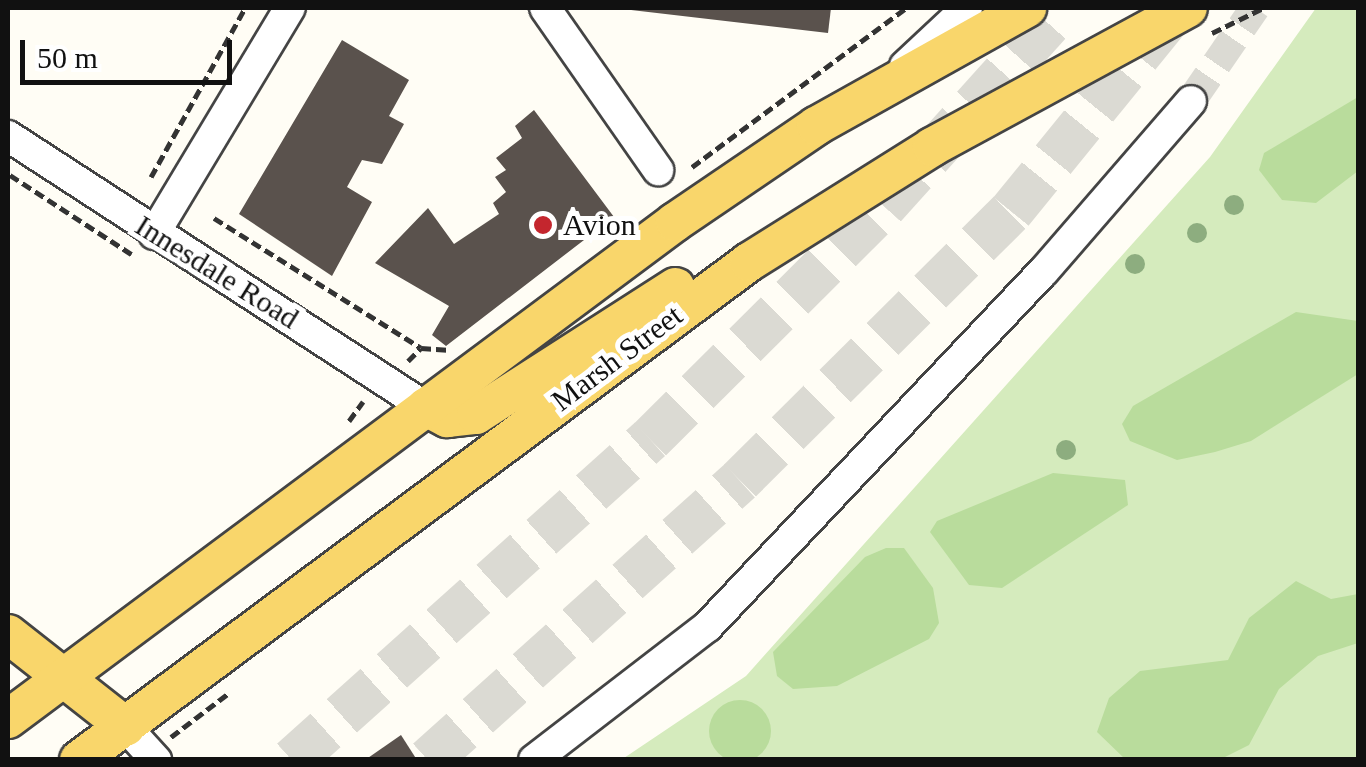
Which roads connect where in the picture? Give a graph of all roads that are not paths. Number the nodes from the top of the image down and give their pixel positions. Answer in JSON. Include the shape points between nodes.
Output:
{"nodes":[{"id":1,"x":290,"y":8,"type":"edge"},
{"id":2,"x":545,"y":8,"type":"edge"},
{"id":3,"x":966,"y":8,"type":"edge"},
{"id":4,"x":1026,"y":8,"type":"edge"},
{"id":5,"x":1190,"y":25,"type":"edge"},
{"id":6,"x":885,"y":85,"type":"junction"},
{"id":7,"x":1191,"y":101,"type":"tunnel mouth"},
{"id":8,"x":8,"y":136,"type":"edge"},
{"id":9,"x":658,"y":170,"type":"dead end"},
{"id":10,"x":837,"y":205,"type":"junction"},
{"id":11,"x":154,"y":234,"type":"junction"},
{"id":12,"x":426,"y":407,"type":"junction"},
{"id":13,"x":8,"y":634,"type":"edge"},
{"id":14,"x":66,"y":674,"type":"junction"},
{"id":15,"x":8,"y":719,"type":"edge"},
{"id":16,"x":144,"y":746,"type":"edge"},
{"id":17,"x":79,"y":760,"type":"edge"},
{"id":18,"x":534,"y":760,"type":"edge"}],
"edges":[{"from":1,"to":11,"type":"street"},
{"from":2,"to":9,"type":"street"},
{"from":3,"to":6,"type":"street"},
{"from":4,"to":6,"type":"main road"},
{"from":5,"to":10,"type":"main road","name":"Marsh Street"},
{"from":6,"to":12,"type":"main road","via":[[690,212]]},
{"from":7,"to":18,"type":"street","via":[[748,586]]},
{"from":8,"to":11,"type":"street","name":"Innesdale Road"},
{"from":10,"to":12,"type":"main road","via":[[740,248],[476,415],[447,418]]},
{"from":10,"to":16,"type":"main road","name":"Marsh Street","via":[[684,307]]},
{"from":11,"to":12,"type":"street","name":"Innesdale Road"},
{"from":12,"to":14,"type":"main road"},
{"from":13,"to":14,"type":"main road"},
{"from":14,"to":15,"type":"main road"},
{"from":14,"to":16,"type":"main road"},
{"from":16,"to":17,"type":"main road","name":"Marsh Street"}]}
